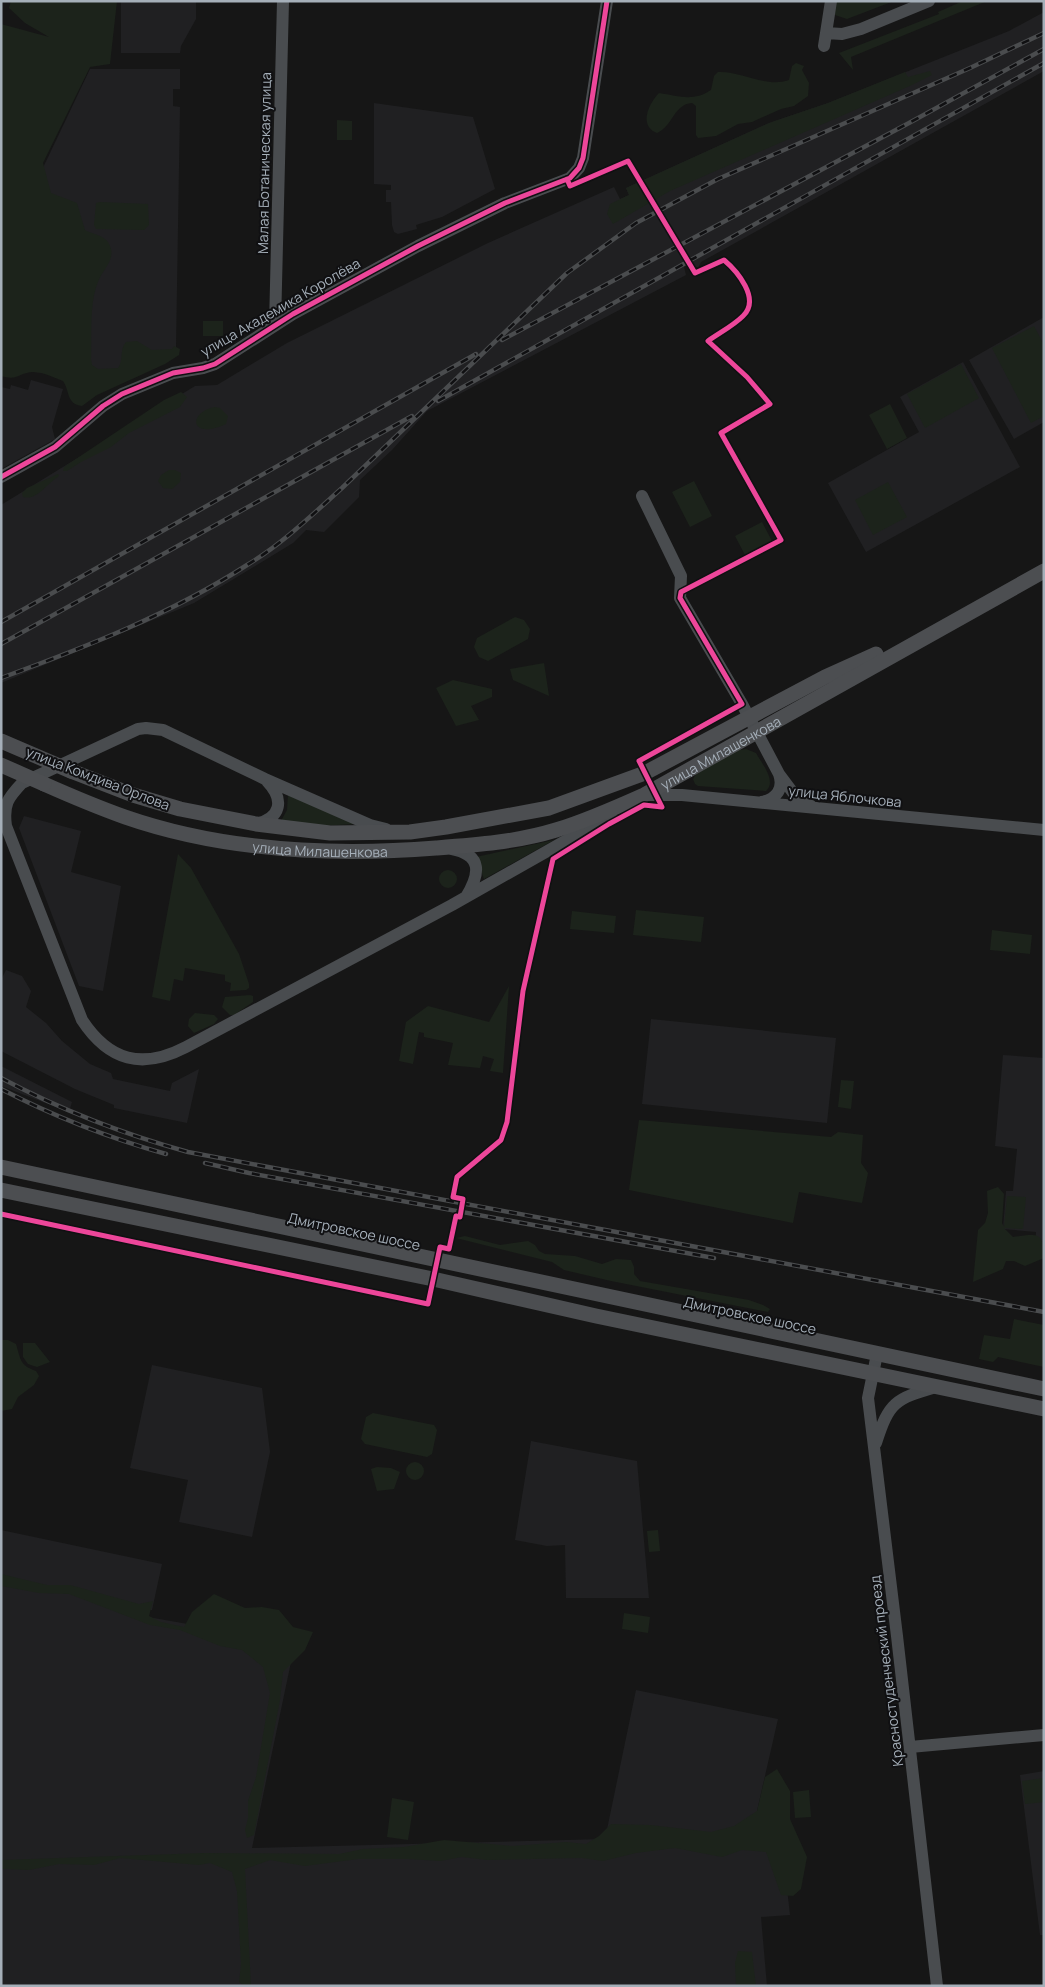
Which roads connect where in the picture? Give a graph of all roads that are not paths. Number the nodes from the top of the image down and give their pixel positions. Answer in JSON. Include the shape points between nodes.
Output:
{"nodes":[{"id":1,"x":283,"y":1,"type":"edge"},
{"id":2,"x":608,"y":1,"type":"edge"},
{"id":3,"x":831,"y":1,"type":"edge"},
{"id":4,"x":929,"y":1,"type":"edge"},
{"id":5,"x":826,"y":33,"type":"junction"},
{"id":6,"x":824,"y":46,"type":"dead end"},
{"id":7,"x":275,"y":325,"type":"junction"},
{"id":8,"x":1,"y":477,"type":"edge"},
{"id":9,"x":642,"y":496,"type":"dead end"},
{"id":10,"x":1044,"y":559,"type":"edge"},
{"id":11,"x":1044,"y":571,"type":"edge"},
{"id":12,"x":749,"y":718,"type":"junction"},
{"id":13,"x":757,"y":732,"type":"junction"},
{"id":14,"x":1,"y":741,"type":"edge"},
{"id":15,"x":1,"y":765,"type":"edge"},
{"id":16,"x":660,"y":766,"type":"junction"},
{"id":17,"x":779,"y":774,"type":"junction"},
{"id":18,"x":265,"y":780,"type":"junction"},
{"id":19,"x":667,"y":782,"type":"junction"},
{"id":20,"x":682,"y":795,"type":"junction"},
{"id":21,"x":637,"y":798,"type":"junction"},
{"id":22,"x":762,"y":802,"type":"junction"},
{"id":23,"x":818,"y":809,"type":"junction"},
{"id":24,"x":225,"y":818,"type":"joint"},
{"id":25,"x":256,"y":824,"type":"junction"},
{"id":26,"x":1044,"y":830,"type":"edge"},
{"id":27,"x":410,"y":832,"type":"junction"},
{"id":28,"x":221,"y":840,"type":"joint"},
{"id":29,"x":448,"y":847,"type":"junction"},
{"id":30,"x":466,"y":897,"type":"junction"},
{"id":31,"x":1,"y":1167,"type":"edge"},
{"id":32,"x":1,"y":1190,"type":"edge"},
{"id":33,"x":878,"y":1354,"type":"junction"},
{"id":34,"x":873,"y":1374,"type":"junction"},
{"id":35,"x":936,"y":1387,"type":"junction"},
{"id":36,"x":1044,"y":1388,"type":"edge"},
{"id":37,"x":1044,"y":1409,"type":"edge"},
{"id":38,"x":874,"y":1448,"type":"junction"},
{"id":39,"x":1044,"y":1736,"type":"edge"},
{"id":40,"x":910,"y":1747,"type":"junction"},
{"id":41,"x":937,"y":1986,"type":"edge"}],
"edges":[{"from":1,"to":7,"type":"street","name":"Малая Ботаническая улица"},
{"from":2,"to":7,"type":"street","name":"улица Академика Королёва","via":[[585,148],[579,168],[570,178],[505,203],[418,246]]},
{"from":3,"to":5,"type":"street"},
{"from":4,"to":5,"type":"street","via":[[861,29],[842,34]]},
{"from":5,"to":6,"type":"street"},
{"from":7,"to":8,"type":"street","name":"улица Академика Королёва","via":[[209,366],[172,373],[115,398],[55,447]]},
{"from":9,"to":12,"type":"street","via":[[681,576],[680,598]]},
{"from":10,"to":12,"type":"main road","name":"улица Милашенкова","via":[[877,653]]},
{"from":11,"to":13,"type":"main road","name":"улица Милашенкова"},
{"from":12,"to":13,"type":"street"},
{"from":12,"to":16,"type":"main road","name":"улица Милашенкова"},
{"from":13,"to":17,"type":"street"},
{"from":13,"to":19,"type":"main road","name":"улица Милашенкова"},
{"from":14,"to":24,"type":"main road","name":"улица Комдива Орлова","bridge":true,"via":[[133,794]]},
{"from":15,"to":28,"type":"main road","name":"улица Комдива Орлова","bridge":true,"via":[[126,817]]},
{"from":16,"to":19,"type":"street"},
{"from":16,"to":27,"type":"main road","name":"улица Милашенкова","via":[[549,808]]},
{"from":17,"to":22,"type":"street","via":[[779,793]]},
{"from":17,"to":23,"type":"street","via":[[794,794]]},
{"from":18,"to":25,"type":"street","via":[[278,798],[277,808],[274,816]]},
{"from":18,"to":27,"type":"street","via":[[370,825]]},
{"from":18,"to":30,"type":"street","via":[[163,730],[146,728],[22,783],[9,798],[4,812],[6,826],[73,1001],[89,1031],[112,1051],[129,1058],[149,1060],[174,1054]]},
{"from":19,"to":20,"type":"street"},
{"from":19,"to":21,"type":"main road","name":"улица Милашенкова"},
{"from":20,"to":21,"type":"street","name":"улица Яблочкова"},
{"from":20,"to":22,"type":"street","name":"улица Яблочкова"},
{"from":21,"to":29,"type":"main road","name":"улица Милашенкова","via":[[555,831],[504,842]]},
{"from":21,"to":30,"type":"street"},
{"from":22,"to":23,"type":"street","name":"улица Яблочкова"},
{"from":23,"to":26,"type":"street","name":"улица Яблочкова"},
{"from":24,"to":25,"type":"main road","name":"улица Милашенкова"},
{"from":25,"to":27,"type":"main road","name":"улица Милашенкова","via":[[330,834]]},
{"from":28,"to":29,"type":"main road","name":"улица Милашенкова","via":[[321,852],[391,852]]},
{"from":29,"to":30,"type":"street","via":[[467,853],[476,866],[475,881]]},
{"from":31,"to":33,"type":"main road","name":"Дмитровское шоссе"},
{"from":32,"to":34,"type":"main road"},
{"from":33,"to":34,"type":"street","name":"Красностуденческий проезд"},
{"from":33,"to":36,"type":"main road","name":"Дмитровское шоссе"},
{"from":34,"to":35,"type":"main road"},
{"from":34,"to":38,"type":"street","name":"Красностуденческий проезд","via":[[868,1398]]},
{"from":35,"to":37,"type":"main road"},
{"from":35,"to":38,"type":"street","via":[[909,1394],[894,1404]]},
{"from":38,"to":40,"type":"street","name":"Красностуденческий проезд"},
{"from":39,"to":40,"type":"street"},
{"from":40,"to":41,"type":"street","name":"Красностуденческий проезд"}]}
